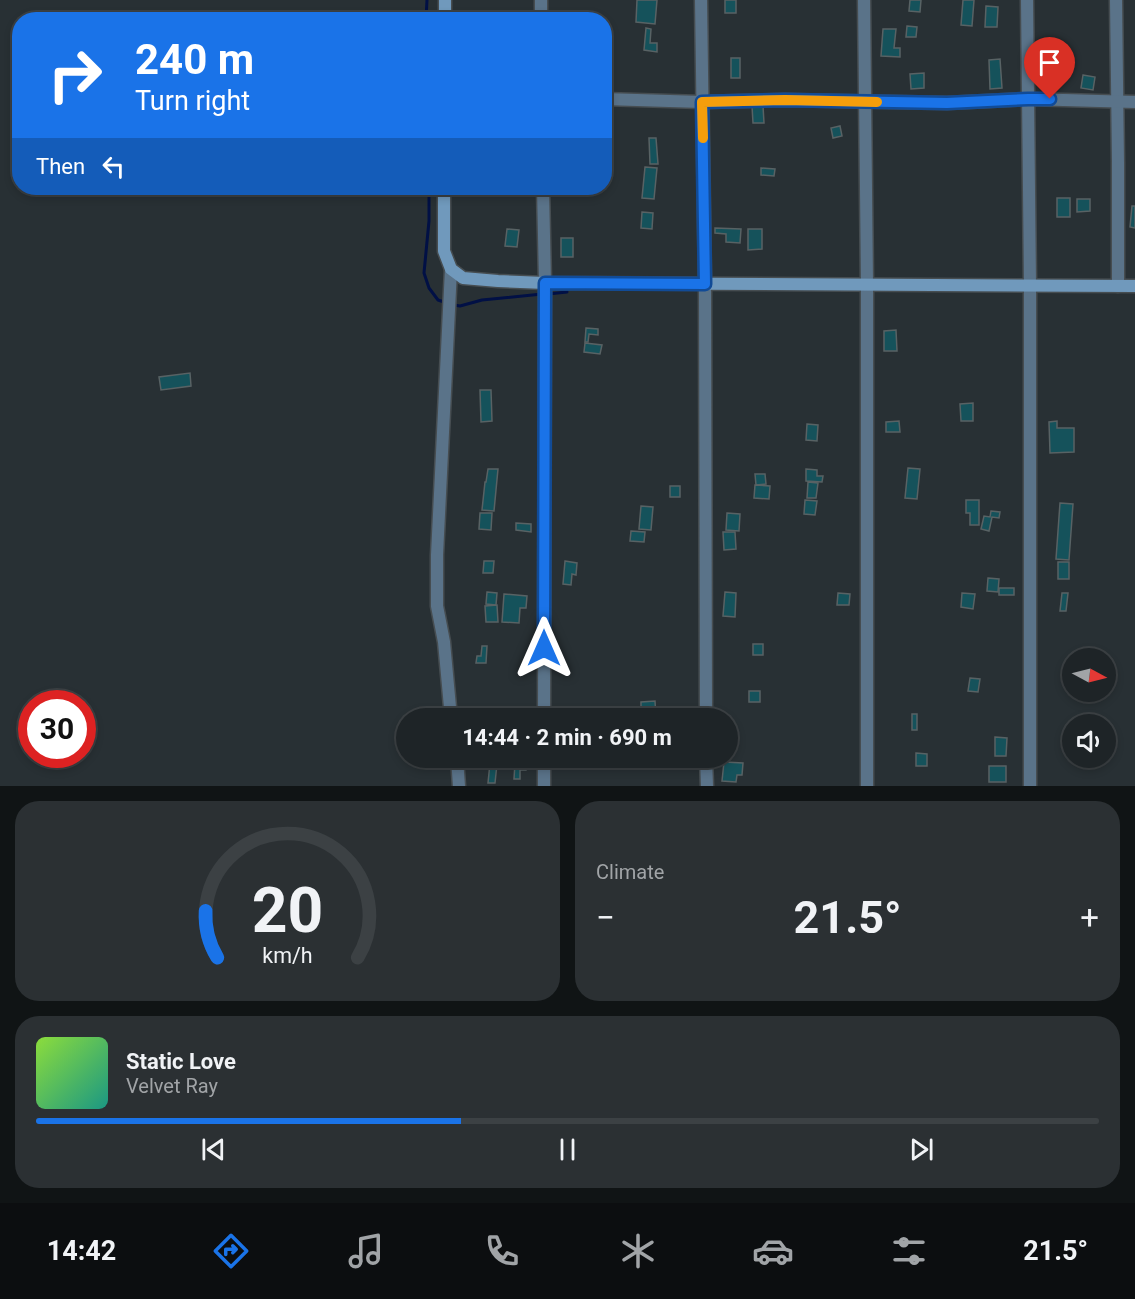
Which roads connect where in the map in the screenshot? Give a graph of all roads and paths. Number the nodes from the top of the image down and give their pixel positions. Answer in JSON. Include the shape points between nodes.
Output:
{"nodes":[{"id":1,"x":700,"y":0,"type":"edge"},
{"id":2,"x":864,"y":0,"type":"edge"},
{"id":3,"x":1027,"y":0,"type":"edge"},
{"id":4,"x":1116,"y":0,"type":"edge"},
{"id":5,"x":612,"y":99,"type":"edge"},
{"id":6,"x":1028,"y":99,"type":"junction"},
{"id":7,"x":702,"y":102,"type":"junction"},
{"id":8,"x":865,"y":102,"type":"junction"},
{"id":9,"x":1117,"y":102,"type":"junction"},
{"id":10,"x":1135,"y":102,"type":"edge"},
{"id":11,"x":444,"y":195,"type":"edge"},
{"id":12,"x":543,"y":195,"type":"edge"},
{"id":13,"x":451,"y":269,"type":"junction"},
{"id":14,"x":545,"y":283,"type":"junction"},
{"id":15,"x":705,"y":284,"type":"junction"},
{"id":16,"x":867,"y":284,"type":"junction"},
{"id":17,"x":1030,"y":285,"type":"junction"},
{"id":18,"x":1118,"y":286,"type":"junction"},
{"id":19,"x":1135,"y":286,"type":"edge"},
{"id":20,"x":450,"y":708,"type":"edge"},
{"id":21,"x":544,"y":708,"type":"edge"},
{"id":22,"x":706,"y":708,"type":"edge"},
{"id":23,"x":458,"y":768,"type":"edge"},
{"id":24,"x":544,"y":768,"type":"edge"},
{"id":25,"x":706,"y":768,"type":"edge"},
{"id":26,"x":459,"y":786,"type":"edge"},
{"id":27,"x":544,"y":786,"type":"edge"},
{"id":28,"x":707,"y":786,"type":"edge"},
{"id":29,"x":867,"y":786,"type":"edge"},
{"id":30,"x":1030,"y":786,"type":"edge"}],
"edges":[{"from":1,"to":7,"type":"street"},
{"from":2,"to":8,"type":"street"},
{"from":3,"to":6,"type":"street"},
{"from":4,"to":9,"type":"street"},
{"from":5,"to":7,"type":"street"},
{"from":6,"to":8,"type":"street"},
{"from":6,"to":9,"type":"street"},
{"from":6,"to":17,"type":"street"},
{"from":7,"to":8,"type":"street"},
{"from":7,"to":15,"type":"street"},
{"from":8,"to":16,"type":"street"},
{"from":9,"to":10,"type":"street"},
{"from":9,"to":18,"type":"street"},
{"from":11,"to":13,"type":"street","via":[[444,251]]},
{"from":12,"to":14,"type":"street"},
{"from":13,"to":14,"type":"street","via":[[463,278]]},
{"from":13,"to":20,"type":"street","via":[[437,565],[437,606]]},
{"from":14,"to":15,"type":"street"},
{"from":14,"to":21,"type":"street"},
{"from":15,"to":16,"type":"street"},
{"from":15,"to":22,"type":"street"},
{"from":16,"to":17,"type":"street"},
{"from":16,"to":29,"type":"street"},
{"from":17,"to":18,"type":"street"},
{"from":17,"to":30,"type":"street"},
{"from":18,"to":19,"type":"street"},
{"from":23,"to":26,"type":"street"},
{"from":24,"to":27,"type":"street"},
{"from":25,"to":28,"type":"street"}]}
